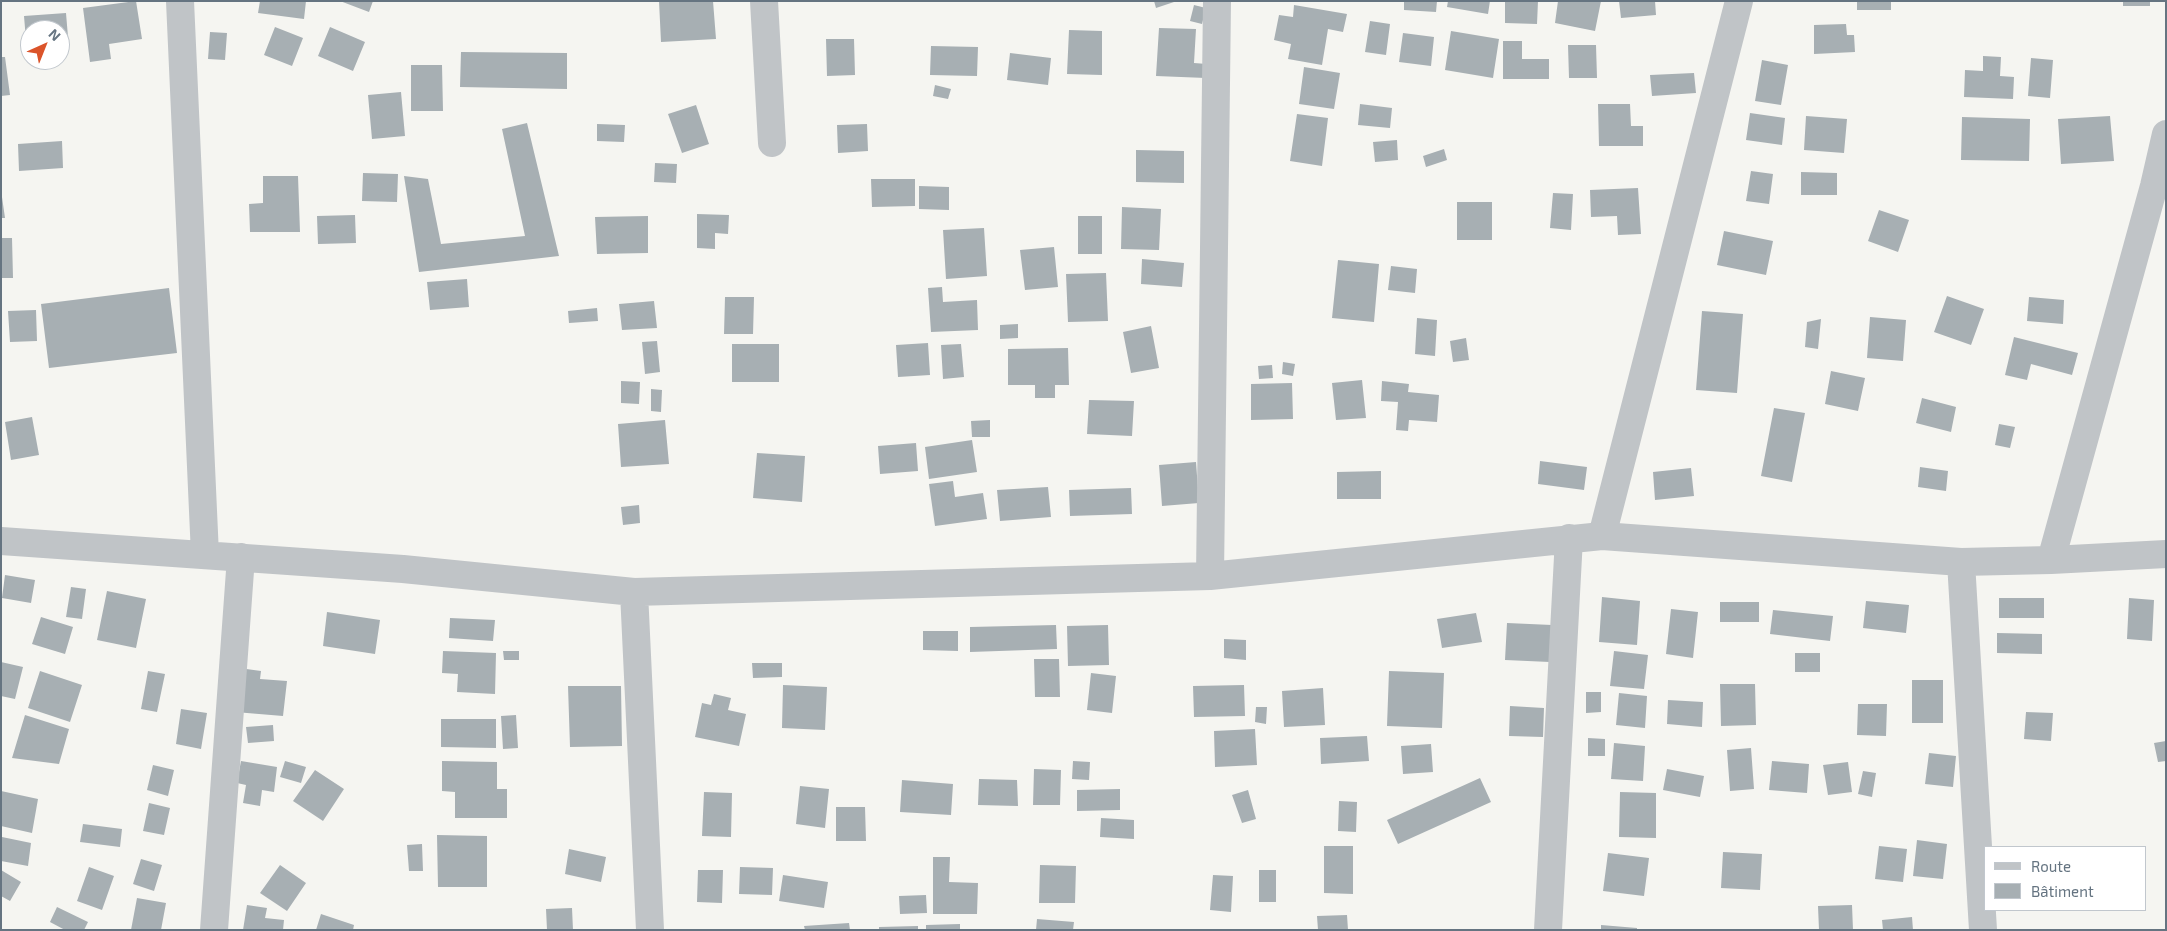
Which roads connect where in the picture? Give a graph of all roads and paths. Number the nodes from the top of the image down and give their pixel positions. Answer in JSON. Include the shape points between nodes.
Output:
{"nodes":[{"id":1,"x":180,"y":1,"type":"edge"},
{"id":2,"x":764,"y":1,"type":"edge"},
{"id":3,"x":1218,"y":1,"type":"edge"},
{"id":4,"x":1739,"y":1,"type":"edge"},
{"id":5,"x":2166,"y":134,"type":"edge"},
{"id":6,"x":772,"y":143,"type":"dead end"},
{"id":7,"x":1602,"y":536,"type":"junction"},
{"id":8,"x":1569,"y":538,"type":"junction"},
{"id":9,"x":1,"y":540,"type":"edge"},
{"id":10,"x":2166,"y":554,"type":"edge"},
{"id":11,"x":205,"y":555,"type":"junction"},
{"id":12,"x":241,"y":557,"type":"junction"},
{"id":13,"x":2051,"y":560,"type":"junction"},
{"id":14,"x":1962,"y":562,"type":"junction"},
{"id":15,"x":1210,"y":576,"type":"junction"},
{"id":16,"x":634,"y":592,"type":"junction"},
{"id":17,"x":214,"y":930,"type":"edge"},
{"id":18,"x":650,"y":930,"type":"edge"},
{"id":19,"x":1548,"y":930,"type":"edge"},
{"id":20,"x":1983,"y":930,"type":"edge"}],
"edges":[{"from":1,"to":11,"type":"street"},
{"from":2,"to":6,"type":"street"},
{"from":3,"to":15,"type":"street"},
{"from":4,"to":7,"type":"street"},
{"from":5,"to":13,"type":"street"},
{"from":7,"to":8,"type":"street"},
{"from":7,"to":14,"type":"street"},
{"from":8,"to":15,"type":"street"},
{"from":8,"to":19,"type":"street"},
{"from":9,"to":11,"type":"street"},
{"from":10,"to":13,"type":"street"},
{"from":11,"to":12,"type":"street"},
{"from":12,"to":16,"type":"street"},
{"from":12,"to":17,"type":"street"},
{"from":13,"to":14,"type":"street"},
{"from":14,"to":20,"type":"street"},
{"from":15,"to":16,"type":"street"},
{"from":16,"to":18,"type":"street"}]}
